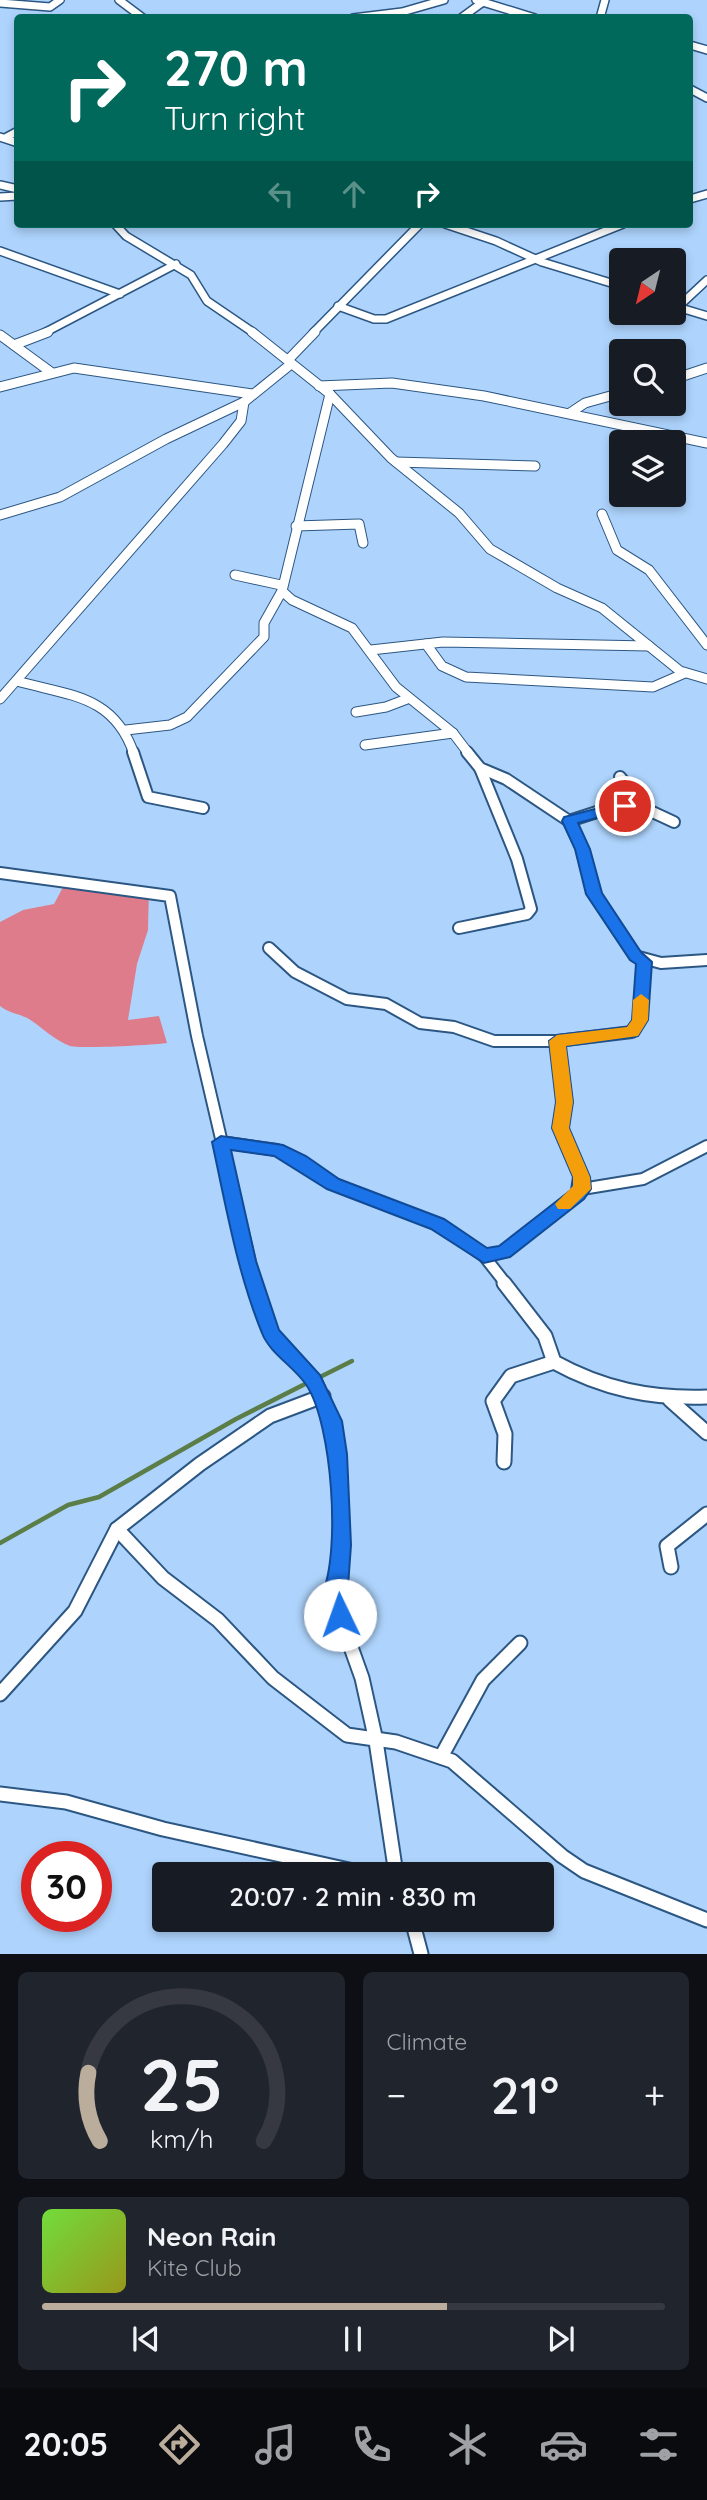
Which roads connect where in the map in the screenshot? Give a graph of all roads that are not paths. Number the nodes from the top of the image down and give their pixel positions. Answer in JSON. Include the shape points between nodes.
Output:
{"nodes":[{"id":1,"x":60,"y":0,"type":"edge"},
{"id":2,"x":119,"y":0,"type":"edge"},
{"id":3,"x":444,"y":0,"type":"edge"},
{"id":4,"x":479,"y":1,"type":"edge"},
{"id":5,"x":0,"y":4,"type":"edge"},
{"id":6,"x":138,"y":14,"type":"edge"},
{"id":7,"x":386,"y":14,"type":"edge"},
{"id":8,"x":465,"y":14,"type":"edge"},
{"id":9,"x":522,"y":14,"type":"edge"},
{"id":10,"x":119,"y":228,"type":"edge"},
{"id":11,"x":416,"y":228,"type":"edge"},
{"id":12,"x":456,"y":228,"type":"edge"},
{"id":13,"x":612,"y":228,"type":"edge"},
{"id":14,"x":0,"y":251,"type":"edge"},
{"id":15,"x":533,"y":257,"type":"junction"},
{"id":16,"x":176,"y":264,"type":"junction"},
{"id":17,"x":707,"y":280,"type":"edge"},
{"id":18,"x":609,"y":282,"type":"edge"},
{"id":19,"x":120,"y":294,"type":"junction"},
{"id":20,"x":686,"y":298,"type":"edge"},
{"id":21,"x":338,"y":306,"type":"junction"},
{"id":22,"x":686,"y":309,"type":"edge"},
{"id":23,"x":707,"y":316,"type":"edge"},
{"id":24,"x":0,"y":335,"type":"edge"},
{"id":25,"x":14,"y":345,"type":"junction"},
{"id":26,"x":290,"y":362,"type":"junction"},
{"id":27,"x":707,"y":368,"type":"edge"},
{"id":28,"x":52,"y":373,"type":"junction"},
{"id":29,"x":686,"y":375,"type":"edge"},
{"id":30,"x":319,"y":386,"type":"junction"},
{"id":31,"x":0,"y":387,"type":"edge"},
{"id":32,"x":252,"y":394,"type":"junction"},
{"id":33,"x":330,"y":394,"type":"junction"},
{"id":34,"x":609,"y":396,"type":"edge"},
{"id":35,"x":244,"y":402,"type":"junction"},
{"id":36,"x":570,"y":413,"type":"junction"},
{"id":37,"x":707,"y":443,"type":"edge"},
{"id":38,"x":396,"y":462,"type":"junction"},
{"id":39,"x":535,"y":466,"type":"dead end"},
{"id":40,"x":602,"y":514,"type":"dead end"},
{"id":41,"x":0,"y":515,"type":"edge"},
{"id":42,"x":296,"y":526,"type":"junction"},
{"id":43,"x":363,"y":543,"type":"dead end"},
{"id":44,"x":234,"y":575,"type":"dead end"},
{"id":45,"x":281,"y":588,"type":"junction"},
{"id":46,"x":426,"y":644,"type":"junction"},
{"id":47,"x":707,"y":645,"type":"edge"},
{"id":48,"x":649,"y":646,"type":"junction"},
{"id":49,"x":371,"y":650,"type":"junction"},
{"id":50,"x":685,"y":673,"type":"junction"},
{"id":51,"x":707,"y":679,"type":"edge"},
{"id":52,"x":17,"y":681,"type":"junction"},
{"id":53,"x":0,"y":699,"type":"edge"},
{"id":54,"x":407,"y":699,"type":"junction"},
{"id":55,"x":356,"y":712,"type":"dead end"},
{"id":56,"x":126,"y":730,"type":"junction"},
{"id":57,"x":453,"y":733,"type":"junction"},
{"id":58,"x":365,"y":745,"type":"dead end"},
{"id":59,"x":480,"y":768,"type":"junction"},
{"id":60,"x":620,"y":777,"type":"dead end"},
{"id":61,"x":636,"y":799,"type":"junction"},
{"id":62,"x":203,"y":808,"type":"dead end"},
{"id":63,"x":569,"y":821,"type":"junction"},
{"id":64,"x":674,"y":822,"type":"dead end"},
{"id":65,"x":0,"y":873,"type":"edge"},
{"id":66,"x":459,"y":928,"type":"dead end"},
{"id":67,"x":269,"y":948,"type":"dead end"},
{"id":68,"x":707,"y":960,"type":"edge"},
{"id":69,"x":644,"y":962,"type":"junction"},
{"id":70,"x":557,"y":1041,"type":"junction"},
{"id":71,"x":221,"y":1142,"type":"junction"},
{"id":72,"x":707,"y":1146,"type":"edge"},
{"id":73,"x":582,"y":1189,"type":"junction"},
{"id":74,"x":484,"y":1256,"type":"junction"},
{"id":75,"x":554,"y":1362,"type":"junction"},
{"id":76,"x":323,"y":1396,"type":"junction"},
{"id":77,"x":707,"y":1397,"type":"edge"},
{"id":78,"x":670,"y":1399,"type":"junction"},
{"id":79,"x":707,"y":1433,"type":"edge"},
{"id":80,"x":504,"y":1462,"type":"dead end"},
{"id":81,"x":707,"y":1514,"type":"edge"},
{"id":82,"x":117,"y":1529,"type":"junction"},
{"id":83,"x":671,"y":1567,"type":"dead end"},
{"id":84,"x":520,"y":1643,"type":"dead end"},
{"id":85,"x":0,"y":1694,"type":"edge"},
{"id":86,"x":376,"y":1741,"type":"junction"},
{"id":87,"x":441,"y":1757,"type":"junction"},
{"id":88,"x":0,"y":1794,"type":"edge"},
{"id":89,"x":309,"y":1862,"type":"edge"},
{"id":90,"x":393,"y":1862,"type":"edge"},
{"id":91,"x":707,"y":1920,"type":"edge"},
{"id":92,"x":415,"y":1932,"type":"edge"},
{"id":93,"x":421,"y":1954,"type":"edge"}],
"edges":[{"from":1,"to":5,"type":"street","via":[[50,7]]},
{"from":2,"to":6,"type":"street"},
{"from":3,"to":7,"type":"street"},
{"from":4,"to":8,"type":"street"},
{"from":4,"to":9,"type":"street"},
{"from":10,"to":16,"type":"street"},
{"from":11,"to":21,"type":"street"},
{"from":12,"to":15,"type":"street"},
{"from":13,"to":15,"type":"street"},
{"from":14,"to":19,"type":"street"},
{"from":15,"to":18,"type":"street"},
{"from":15,"to":21,"type":"street","via":[[382,320]]},
{"from":16,"to":19,"type":"street"},
{"from":16,"to":26,"type":"street","via":[[191,275],[207,301]]},
{"from":17,"to":20,"type":"street"},
{"from":19,"to":25,"type":"street"},
{"from":21,"to":26,"type":"street"},
{"from":22,"to":23,"type":"street"},
{"from":24,"to":25,"type":"street"},
{"from":25,"to":28,"type":"street"},
{"from":26,"to":30,"type":"street"},
{"from":26,"to":32,"type":"street"},
{"from":27,"to":29,"type":"street"},
{"from":28,"to":31,"type":"street"},
{"from":28,"to":32,"type":"street","via":[[79,368]]},
{"from":30,"to":33,"type":"street"},
{"from":30,"to":36,"type":"street","via":[[392,383]]},
{"from":32,"to":35,"type":"street"},
{"from":33,"to":38,"type":"street"},
{"from":33,"to":42,"type":"street"},
{"from":34,"to":36,"type":"street"},
{"from":35,"to":41,"type":"street","via":[[60,498]]},
{"from":35,"to":52,"type":"street","via":[[241,421],[223,444]]},
{"from":36,"to":37,"type":"street"},
{"from":38,"to":39,"type":"street"},
{"from":38,"to":48,"type":"street","via":[[459,513],[490,549],[602,608]]},
{"from":40,"to":47,"type":"street","via":[[617,550],[649,570]]},
{"from":42,"to":43,"type":"street","via":[[359,524]]},
{"from":42,"to":45,"type":"street"},
{"from":44,"to":45,"type":"street"},
{"from":45,"to":49,"type":"street","via":[[292,600],[352,628]]},
{"from":45,"to":56,"type":"street","via":[[264,623],[264,638],[201,706],[170,725]]},
{"from":46,"to":48,"type":"street"},
{"from":46,"to":49,"type":"street"},
{"from":46,"to":50,"type":"street","via":[[436,663],[456,676],[653,687]]},
{"from":48,"to":50,"type":"street"},
{"from":49,"to":54,"type":"street"},
{"from":50,"to":51,"type":"street"},
{"from":52,"to":53,"type":"street"},
{"from":52,"to":56,"type":"street","via":[[100,704]]},
{"from":54,"to":55,"type":"street"},
{"from":54,"to":57,"type":"street"},
{"from":56,"to":62,"type":"street","via":[[148,797]]},
{"from":57,"to":58,"type":"street"},
{"from":57,"to":59,"type":"street"},
{"from":59,"to":63,"type":"street","via":[[506,779]]},
{"from":59,"to":66,"type":"street","via":[[517,859],[531,909],[527,914]]},
{"from":60,"to":61,"type":"street"},
{"from":61,"to":63,"type":"street"},
{"from":61,"to":64,"type":"street"},
{"from":63,"to":69,"type":"street","via":[[594,894],[635,956]]},
{"from":65,"to":71,"type":"street","via":[[170,897]]},
{"from":67,"to":70,"type":"street","via":[[295,972],[327,990],[347,999],[386,1003],[420,1023],[454,1027],[494,1041]]},
{"from":68,"to":69,"type":"street"},
{"from":69,"to":70,"type":"street","via":[[640,1020],[632,1032]]},
{"from":70,"to":73,"type":"street","via":[[565,1102],[560,1128]]},
{"from":71,"to":74,"type":"street","via":[[276,1150],[333,1184],[438,1224]]},
{"from":71,"to":76,"type":"street","via":[[247,1261],[271,1334]]},
{"from":72,"to":73,"type":"street","via":[[643,1179]]},
{"from":73,"to":74,"type":"street","via":[[511,1246]]},
{"from":74,"to":75,"type":"street","via":[[545,1336]]},
{"from":75,"to":78,"type":"street","via":[[594,1383]]},
{"from":75,"to":80,"type":"street","via":[[511,1376],[492,1401],[505,1434]]},
{"from":76,"to":82,"type":"street","via":[[270,1416]]},
{"from":76,"to":86,"type":"street","via":[[338,1454],[341,1545],[338,1586],[332,1594],[362,1678]]},
{"from":77,"to":78,"type":"street"},
{"from":78,"to":79,"type":"street"},
{"from":81,"to":83,"type":"street","via":[[667,1546]]},
{"from":82,"to":85,"type":"street","via":[[75,1611]]},
{"from":82,"to":86,"type":"street","via":[[163,1578],[218,1620],[273,1678],[347,1735]]},
{"from":84,"to":87,"type":"street","via":[[479,1684]]},
{"from":86,"to":87,"type":"street","via":[[396,1742]]},
{"from":86,"to":90,"type":"street"},
{"from":87,"to":91,"type":"street","via":[[452,1761],[584,1871]]},
{"from":88,"to":89,"type":"street","via":[[66,1802]]},
{"from":92,"to":93,"type":"street"}]}
